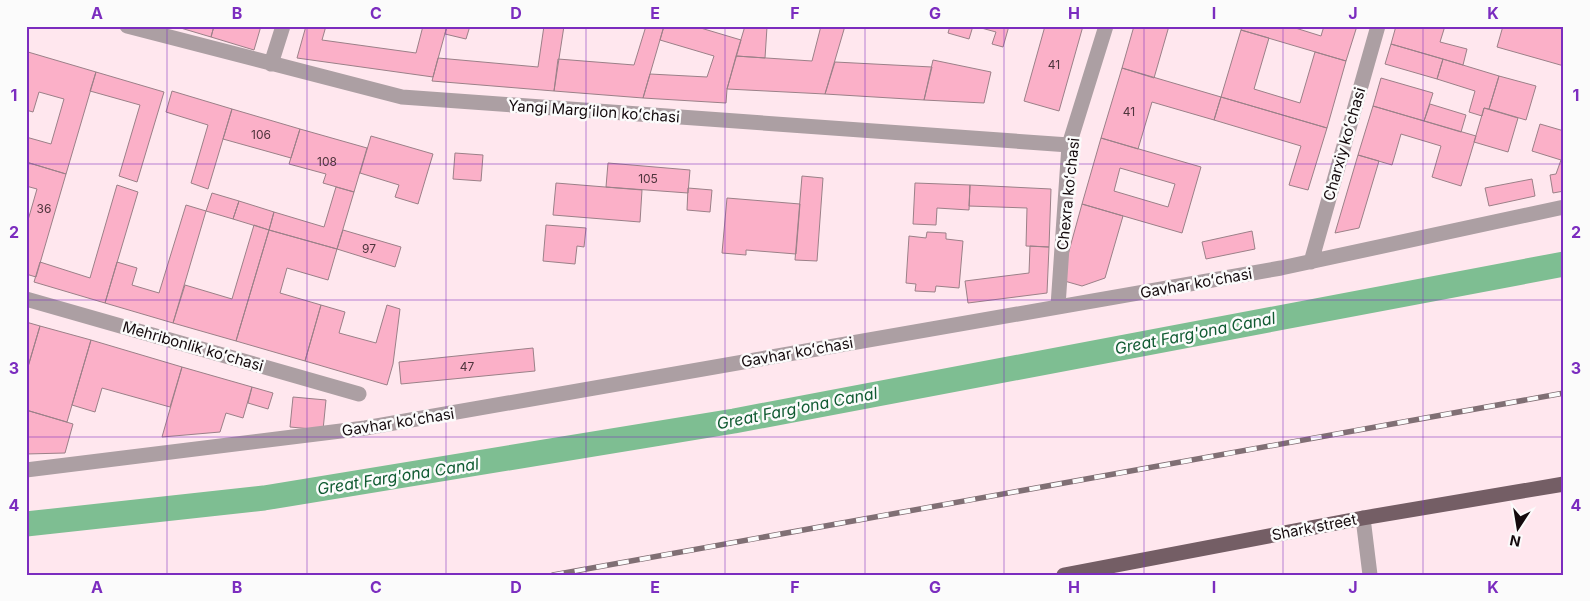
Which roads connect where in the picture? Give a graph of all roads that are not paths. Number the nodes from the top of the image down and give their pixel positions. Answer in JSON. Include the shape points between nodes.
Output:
{"nodes":[{"id":1,"x":127,"y":26,"type":"edge"},
{"id":2,"x":283,"y":26,"type":"edge"},
{"id":3,"x":1106,"y":26,"type":"edge"},
{"id":4,"x":1378,"y":26,"type":"edge"},
{"id":5,"x":271,"y":64,"type":"junction"},
{"id":6,"x":1069,"y":145,"type":"junction"},
{"id":7,"x":1564,"y":207,"type":"edge"},
{"id":8,"x":1311,"y":262,"type":"junction"},
{"id":9,"x":26,"y":299,"type":"edge"},
{"id":10,"x":1058,"y":306,"type":"junction"},
{"id":11,"x":359,"y":394,"type":"dead end"},
{"id":12,"x":26,"y":470,"type":"edge"},
{"id":13,"x":1564,"y":484,"type":"edge"},
{"id":14,"x":1364,"y":518,"type":"junction"},
{"id":15,"x":1064,"y":575,"type":"edge"},
{"id":16,"x":1370,"y":575,"type":"edge"}],
"edges":[{"from":1,"to":5,"type":"street","name":"Yangi Margʻilon koʻchasi"},
{"from":2,"to":5,"type":"street"},
{"from":3,"to":6,"type":"street","name":"Chexra koʻchasi"},
{"from":4,"to":8,"type":"street","name":"Charxiy koʻchasi"},
{"from":5,"to":6,"type":"street","name":"Yangi Margʻilon koʻchasi","via":[[402,97]]},
{"from":6,"to":10,"type":"street","name":"Chexra koʻchasi"},
{"from":7,"to":8,"type":"street","name":"Gavhar koʻchasi"},
{"from":8,"to":10,"type":"street","name":"Gavhar koʻchasi"},
{"from":9,"to":11,"type":"street","name":"Mehribonlik koʻchasi"},
{"from":10,"to":12,"type":"street","name":"Gavhar koʻchasi","via":[[365,428]]},
{"from":13,"to":14,"type":"main road","name":"Shark street"},
{"from":14,"to":15,"type":"main road","name":"Shark street"},
{"from":14,"to":16,"type":"street"}]}
